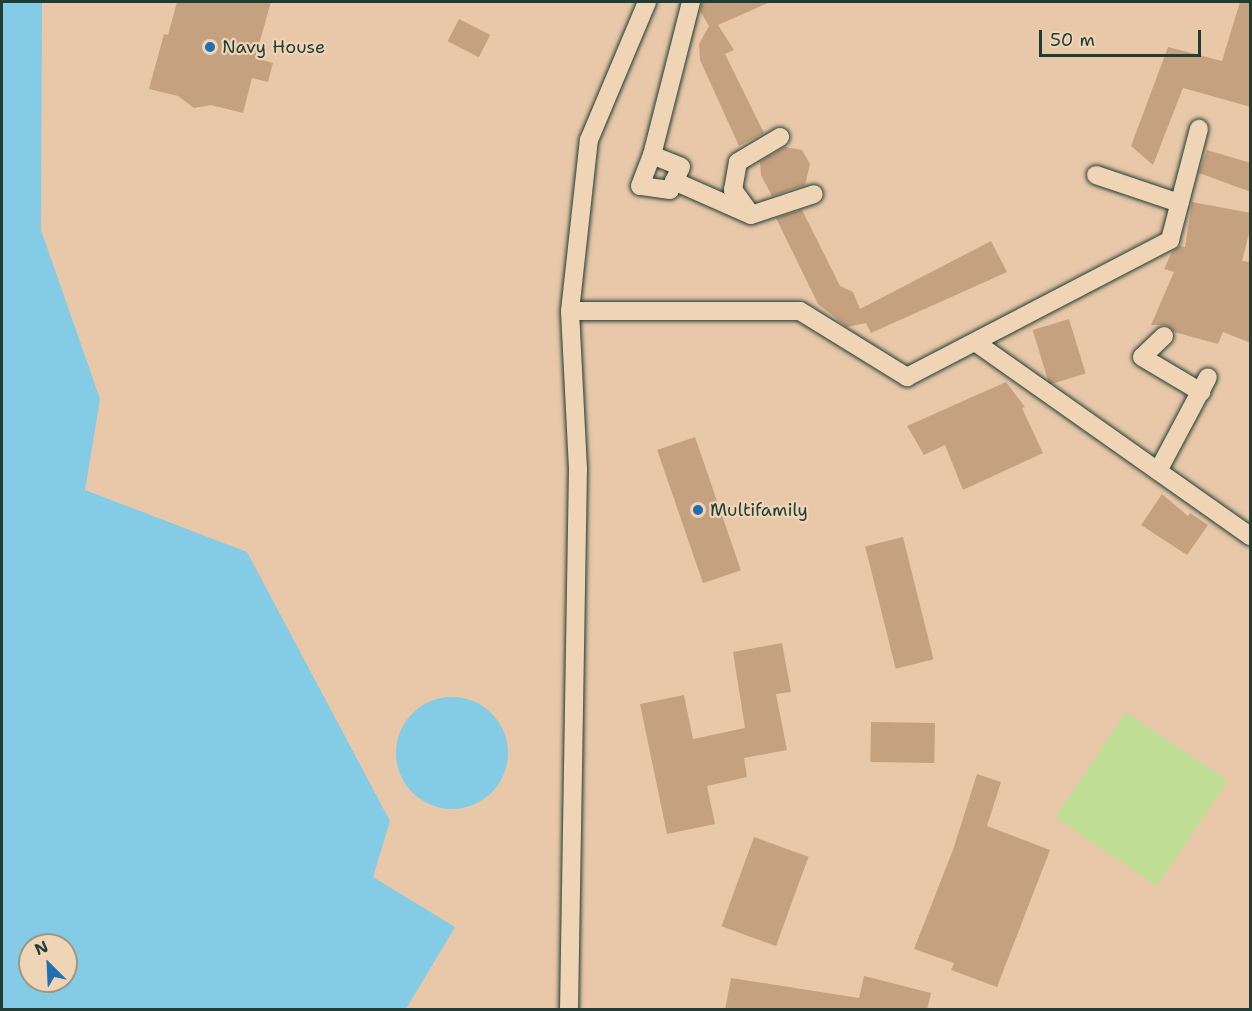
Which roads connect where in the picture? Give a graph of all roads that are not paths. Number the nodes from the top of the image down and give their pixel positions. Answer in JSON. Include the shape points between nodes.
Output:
{"nodes":[{"id":1,"x":647,"y":2,"type":"edge"},
{"id":2,"x":691,"y":2,"type":"edge"},
{"id":3,"x":1198,"y":129,"type":"dead end"},
{"id":4,"x":780,"y":137,"type":"dead end"},
{"id":5,"x":652,"y":155,"type":"junction"},
{"id":6,"x":1096,"y":175,"type":"dead end"},
{"id":7,"x":674,"y":181,"type":"junction"},
{"id":8,"x":814,"y":194,"type":"dead end"},
{"id":9,"x":1179,"y":203,"type":"junction"},
{"id":10,"x":751,"y":215,"type":"junction"},
{"id":11,"x":570,"y":311,"type":"junction"},
{"id":12,"x":1164,"y":336,"type":"dead end"},
{"id":13,"x":975,"y":342,"type":"junction"},
{"id":14,"x":1158,"y":471,"type":"junction"},
{"id":15,"x":1251,"y":536,"type":"edge"},
{"id":16,"x":569,"y":1010,"type":"edge"}],
"edges":[{"from":1,"to":11,"type":"street","via":[[589,140]]},
{"from":2,"to":5,"type":"street"},
{"from":3,"to":9,"type":"street"},
{"from":4,"to":10,"type":"street","via":[[738,162],[733,190]]},
{"from":5,"to":7,"type":"street","via":[[681,167]]},
{"from":5,"to":7,"type":"street","via":[[640,186],[670,190]]},
{"from":6,"to":9,"type":"street"},
{"from":7,"to":10,"type":"street"},
{"from":8,"to":10,"type":"street"},
{"from":9,"to":13,"type":"street","via":[[1170,240]]},
{"from":11,"to":13,"type":"street","via":[[800,311],[907,377]]},
{"from":11,"to":16,"type":"street","via":[[578,469]]},
{"from":12,"to":14,"type":"street","via":[[1142,357],[1204,385]]},
{"from":13,"to":14,"type":"street"},
{"from":14,"to":15,"type":"street"}]}
